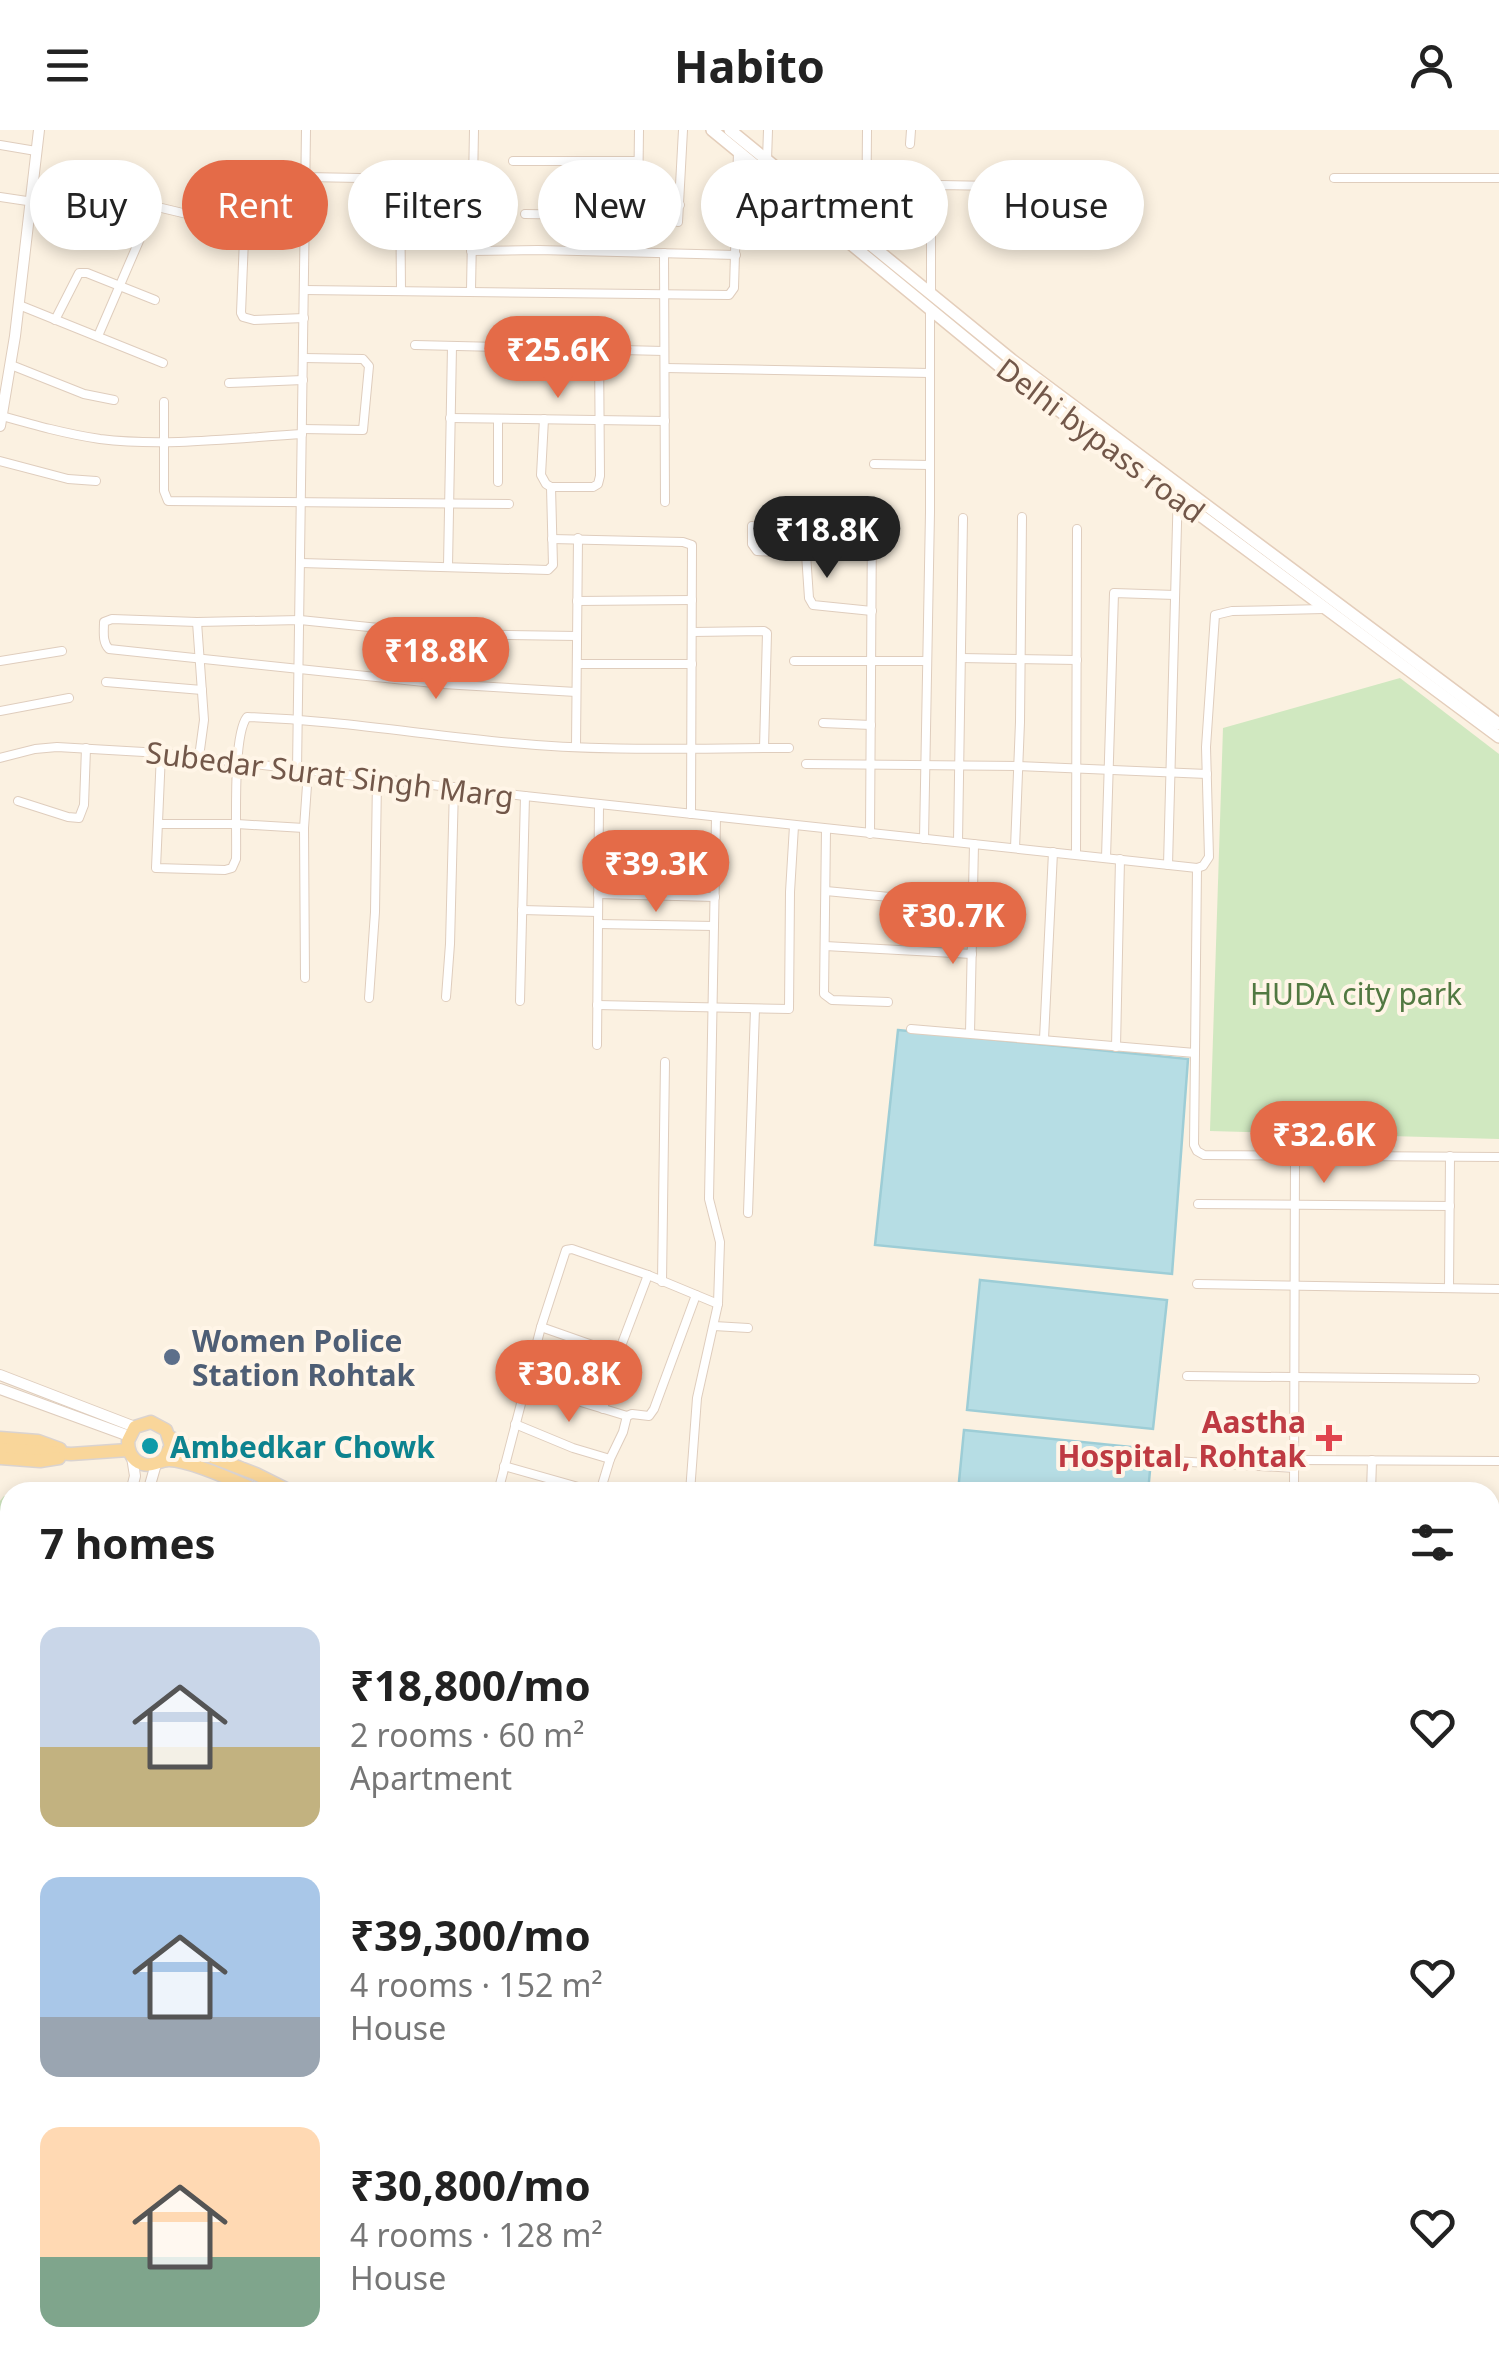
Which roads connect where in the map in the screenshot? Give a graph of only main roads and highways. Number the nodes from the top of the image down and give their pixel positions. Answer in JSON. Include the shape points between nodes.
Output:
{"nodes":[{"id":1,"x":712,"y":130,"type":"edge"},
{"id":2,"x":736,"y":139,"type":"edge"},
{"id":3,"x":760,"y":160,"type":"edge"},
{"id":4,"x":767,"y":160,"type":"edge"},
{"id":5,"x":871,"y":250,"type":"edge"},
{"id":6,"x":1178,"y":492,"type":"junction"},
{"id":7,"x":1499,"y":724,"type":"edge"},
{"id":8,"x":1499,"y":737,"type":"edge"},
{"id":9,"x":170,"y":1437,"type":"junction"},
{"id":10,"x":0,"y":1438,"type":"edge"},
{"id":11,"x":131,"y":1442,"type":"junction"},
{"id":12,"x":0,"y":1449,"type":"edge"},
{"id":13,"x":71,"y":1454,"type":"junction"},
{"id":14,"x":0,"y":1458,"type":"edge"},
{"id":15,"x":159,"y":1462,"type":"junction"},
{"id":16,"x":234,"y":1482,"type":"edge"},
{"id":17,"x":272,"y":1482,"type":"edge"}],
"edges":[{"from":1,"to":2,"type":"main road","name":"Delhi bypass road"},
{"from":2,"to":3,"type":"main road","name":"Delhi bypass road"},
{"from":2,"to":4,"type":"main road","name":"Delhi bypass road"},
{"from":5,"to":6,"type":"main road","name":"Delhi bypass road"},
{"from":6,"to":7,"type":"main road","name":"Delhi bypass road"},
{"from":6,"to":8,"type":"main road","name":"Delhi bypass road"},
{"from":9,"to":11,"type":"main road","via":[[151,1422]]},
{"from":9,"to":15,"type":"main road"},
{"from":9,"to":17,"type":"main road"},
{"from":10,"to":13,"type":"main road","via":[[38,1441]]},
{"from":11,"to":13,"type":"main road"},
{"from":11,"to":15,"type":"main road","via":[[147,1465]]},
{"from":12,"to":13,"type":"main road"},
{"from":13,"to":14,"type":"main road","via":[[40,1461]]},
{"from":15,"to":16,"type":"main road","via":[[186,1464]]}]}
